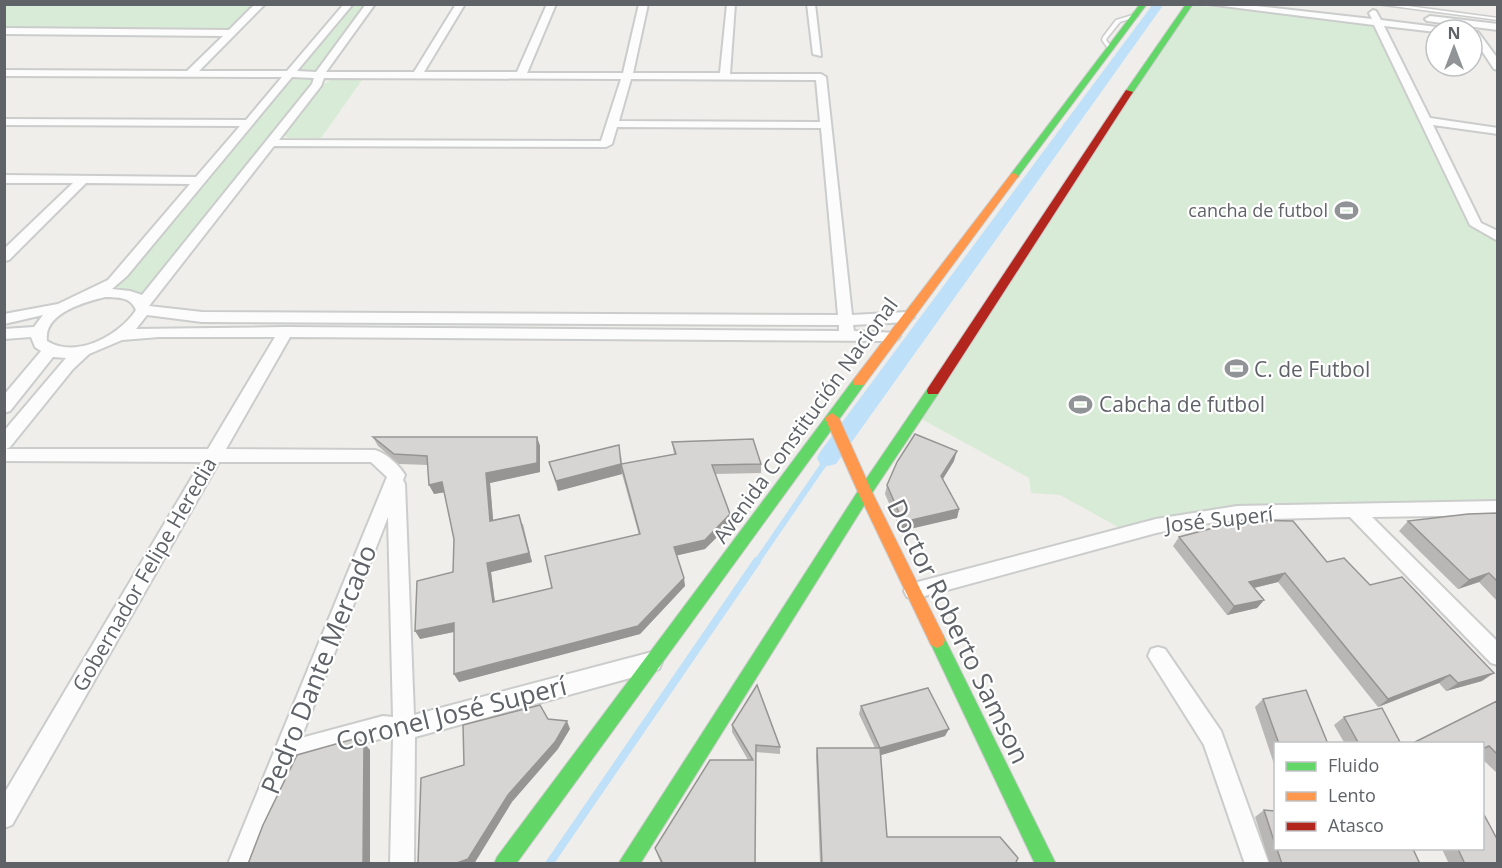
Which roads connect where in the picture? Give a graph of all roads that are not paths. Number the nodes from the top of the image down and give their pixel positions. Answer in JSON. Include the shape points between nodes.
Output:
{"nodes":[{"id":1,"x":261,"y":4,"type":"edge"},
{"id":2,"x":349,"y":4,"type":"edge"},
{"id":3,"x":371,"y":4,"type":"edge"},
{"id":4,"x":461,"y":4,"type":"edge"},
{"id":5,"x":552,"y":4,"type":"edge"},
{"id":6,"x":644,"y":4,"type":"edge"},
{"id":7,"x":731,"y":4,"type":"edge"},
{"id":8,"x":811,"y":4,"type":"edge"},
{"id":9,"x":1190,"y":4,"type":"edge"},
{"id":10,"x":1211,"y":4,"type":"edge"},
{"id":11,"x":1287,"y":4,"type":"edge"},
{"id":12,"x":1140,"y":9,"type":"edge"},
{"id":13,"x":1377,"y":14,"type":"edge"},
{"id":14,"x":1497,"y":19,"type":"edge"},
{"id":15,"x":1424,"y":26,"type":"edge"},
{"id":16,"x":1497,"y":27,"type":"edge"},
{"id":17,"x":4,"y":31,"type":"edge"},
{"id":18,"x":232,"y":33,"type":"junction"},
{"id":19,"x":1484,"y":48,"type":"edge"},
{"id":20,"x":818,"y":54,"type":"dead end"},
{"id":21,"x":1497,"y":67,"type":"edge"},
{"id":22,"x":4,"y":73,"type":"edge"},
{"id":23,"x":191,"y":73,"type":"junction"},
{"id":24,"x":291,"y":74,"type":"junction"},
{"id":25,"x":320,"y":74,"type":"junction"},
{"id":26,"x":417,"y":75,"type":"junction"},
{"id":27,"x":521,"y":75,"type":"junction"},
{"id":28,"x":627,"y":76,"type":"junction"},
{"id":29,"x":725,"y":76,"type":"junction"},
{"id":30,"x":1426,"y":121,"type":"junction"},
{"id":31,"x":4,"y":122,"type":"edge"},
{"id":32,"x":250,"y":123,"type":"junction"},
{"id":33,"x":613,"y":124,"type":"junction"},
{"id":34,"x":826,"y":125,"type":"junction"},
{"id":35,"x":1497,"y":130,"type":"edge"},
{"id":36,"x":271,"y":143,"type":"junction"},
{"id":37,"x":4,"y":179,"type":"edge"},
{"id":38,"x":83,"y":180,"type":"junction"},
{"id":39,"x":201,"y":181,"type":"junction"},
{"id":40,"x":1497,"y":237,"type":"edge"},
{"id":41,"x":7,"y":252,"type":"edge"},
{"id":42,"x":87,"y":297,"type":"junction"},
{"id":43,"x":71,"y":303,"type":"junction"},
{"id":44,"x":142,"y":308,"type":"junction"},
{"id":45,"x":907,"y":317,"type":"junction"},
{"id":46,"x":557,"y":318,"type":"junction"},
{"id":47,"x":4,"y":319,"type":"edge"},
{"id":48,"x":846,"y":320,"type":"junction"},
{"id":49,"x":39,"y":332,"type":"junction"},
{"id":50,"x":285,"y":332,"type":"junction"},
{"id":51,"x":4,"y":334,"type":"edge"},
{"id":52,"x":552,"y":334,"type":"junction"},
{"id":53,"x":122,"y":335,"type":"junction"},
{"id":54,"x":847,"y":336,"type":"junction"},
{"id":55,"x":893,"y":336,"type":"junction"},
{"id":56,"x":50,"y":350,"type":"junction"},
{"id":57,"x":85,"y":350,"type":"junction"},
{"id":58,"x":4,"y":407,"type":"edge"},
{"id":59,"x":831,"y":418,"type":"junction"},
{"id":60,"x":4,"y":443,"type":"edge"},
{"id":61,"x":4,"y":455,"type":"edge"},
{"id":62,"x":212,"y":456,"type":"junction"},
{"id":63,"x":396,"y":475,"type":"junction"},
{"id":64,"x":865,"y":492,"type":"junction"},
{"id":65,"x":1497,"y":508,"type":"edge"},
{"id":66,"x":1354,"y":510,"type":"junction"},
{"id":67,"x":914,"y":591,"type":"junction"},
{"id":68,"x":1158,"y":656,"type":"dead end"},
{"id":69,"x":1497,"y":656,"type":"edge"},
{"id":70,"x":653,"y":662,"type":"junction"},
{"id":71,"x":404,"y":728,"type":"junction"},
{"id":72,"x":284,"y":754,"type":"junction"},
{"id":73,"x":4,"y":817,"type":"edge"},
{"id":74,"x":240,"y":864,"type":"edge"},
{"id":75,"x":402,"y":864,"type":"edge"},
{"id":76,"x":504,"y":864,"type":"edge"},
{"id":77,"x":628,"y":864,"type":"edge"},
{"id":78,"x":1046,"y":864,"type":"edge"},
{"id":79,"x":1257,"y":864,"type":"edge"}],
"edges":[{"from":1,"to":18,"type":"street"},
{"from":2,"to":24,"type":"street"},
{"from":3,"to":25,"type":"street"},
{"from":4,"to":26,"type":"street"},
{"from":5,"to":27,"type":"street"},
{"from":6,"to":28,"type":"street"},
{"from":7,"to":29,"type":"street"},
{"from":8,"to":20,"type":"street"},
{"from":9,"to":64,"type":"main road"},
{"from":10,"to":13,"type":"street"},
{"from":11,"to":13,"type":"street"},
{"from":12,"to":45,"type":"main road","name":"Avenida Constitución Nacional"},
{"from":13,"to":14,"type":"lane"},
{"from":13,"to":15,"type":"street"},
{"from":13,"to":16,"type":"street"},
{"from":13,"to":30,"type":"street"},
{"from":17,"to":18,"type":"street"},
{"from":18,"to":23,"type":"street"},
{"from":19,"to":21,"type":"street"},
{"from":22,"to":23,"type":"street"},
{"from":23,"to":24,"type":"street"},
{"from":24,"to":25,"type":"street"},
{"from":24,"to":32,"type":"street"},
{"from":25,"to":26,"type":"street"},
{"from":25,"to":36,"type":"street","via":[[317,84]]},
{"from":26,"to":27,"type":"street"},
{"from":27,"to":28,"type":"street"},
{"from":28,"to":29,"type":"street"},
{"from":28,"to":33,"type":"street"},
{"from":29,"to":34,"type":"street","via":[[822,77]]},
{"from":30,"to":35,"type":"street"},
{"from":30,"to":40,"type":"street","via":[[1476,225]]},
{"from":31,"to":32,"type":"street"},
{"from":32,"to":39,"type":"street"},
{"from":33,"to":34,"type":"street"},
{"from":33,"to":36,"type":"street","via":[[606,144]]},
{"from":34,"to":48,"type":"street"},
{"from":36,"to":44,"type":"street"},
{"from":37,"to":38,"type":"street"},
{"from":38,"to":39,"type":"street"},
{"from":38,"to":41,"type":"street"},
{"from":39,"to":42,"type":"street","via":[[112,283]]},
{"from":42,"to":43,"type":"street"},
{"from":42,"to":44,"type":"street","via":[[118,293],[138,299]]},
{"from":43,"to":47,"type":"street","via":[[43,313]]},
{"from":43,"to":49,"type":"street","via":[[51,317]]},
{"from":44,"to":46,"type":"street","via":[[202,317]]},
{"from":44,"to":53,"type":"street","via":[[139,318]]},
{"from":45,"to":48,"type":"street"},
{"from":45,"to":55,"type":"main road","name":"Avenida Constitución Nacional"},
{"from":46,"to":48,"type":"street"},
{"from":46,"to":52,"type":"street"},
{"from":48,"to":54,"type":"street"},
{"from":49,"to":51,"type":"street"},
{"from":49,"to":56,"type":"street","via":[[43,346]]},
{"from":50,"to":52,"type":"street"},
{"from":50,"to":53,"type":"street"},
{"from":50,"to":62,"type":"street","name":"Gobernador Felipe Heredia"},
{"from":52,"to":54,"type":"street"},
{"from":53,"to":57,"type":"street"},
{"from":54,"to":55,"type":"street"},
{"from":55,"to":59,"type":"main road","name":"Avenida Constitución Nacional"},
{"from":56,"to":57,"type":"street"},
{"from":56,"to":58,"type":"street"},
{"from":57,"to":60,"type":"street","via":[[68,364]]},
{"from":59,"to":64,"type":"main road","name":"Doctor Roberto Samson"},
{"from":59,"to":70,"type":"main road","name":"Avenida Constitución Nacional"},
{"from":61,"to":62,"type":"street"},
{"from":62,"to":63,"type":"street","via":[[375,456]]},
{"from":62,"to":73,"type":"street","name":"Gobernador Felipe Heredia"},
{"from":63,"to":71,"type":"street"},
{"from":63,"to":72,"type":"street","name":"Pedro Dante Mercado"},
{"from":64,"to":67,"type":"main road","name":"Doctor Roberto Samson"},
{"from":64,"to":77,"type":"main road"},
{"from":65,"to":66,"type":"street","name":"José Superí"},
{"from":66,"to":67,"type":"street","name":"José Superí","via":[[1201,517]]},
{"from":66,"to":69,"type":"street"},
{"from":67,"to":78,"type":"main road","name":"Doctor Roberto Samson"},
{"from":68,"to":79,"type":"street","via":[[1213,739]]},
{"from":70,"to":71,"type":"street","name":"Coronel José Superí"},
{"from":70,"to":76,"type":"main road","name":"Avenida Constitución Nacional"},
{"from":71,"to":72,"type":"street","name":"Coronel José Superí","via":[[383,727]]},
{"from":71,"to":75,"type":"street"},
{"from":72,"to":74,"type":"street","name":"Pedro Dante Mercado"}]}
